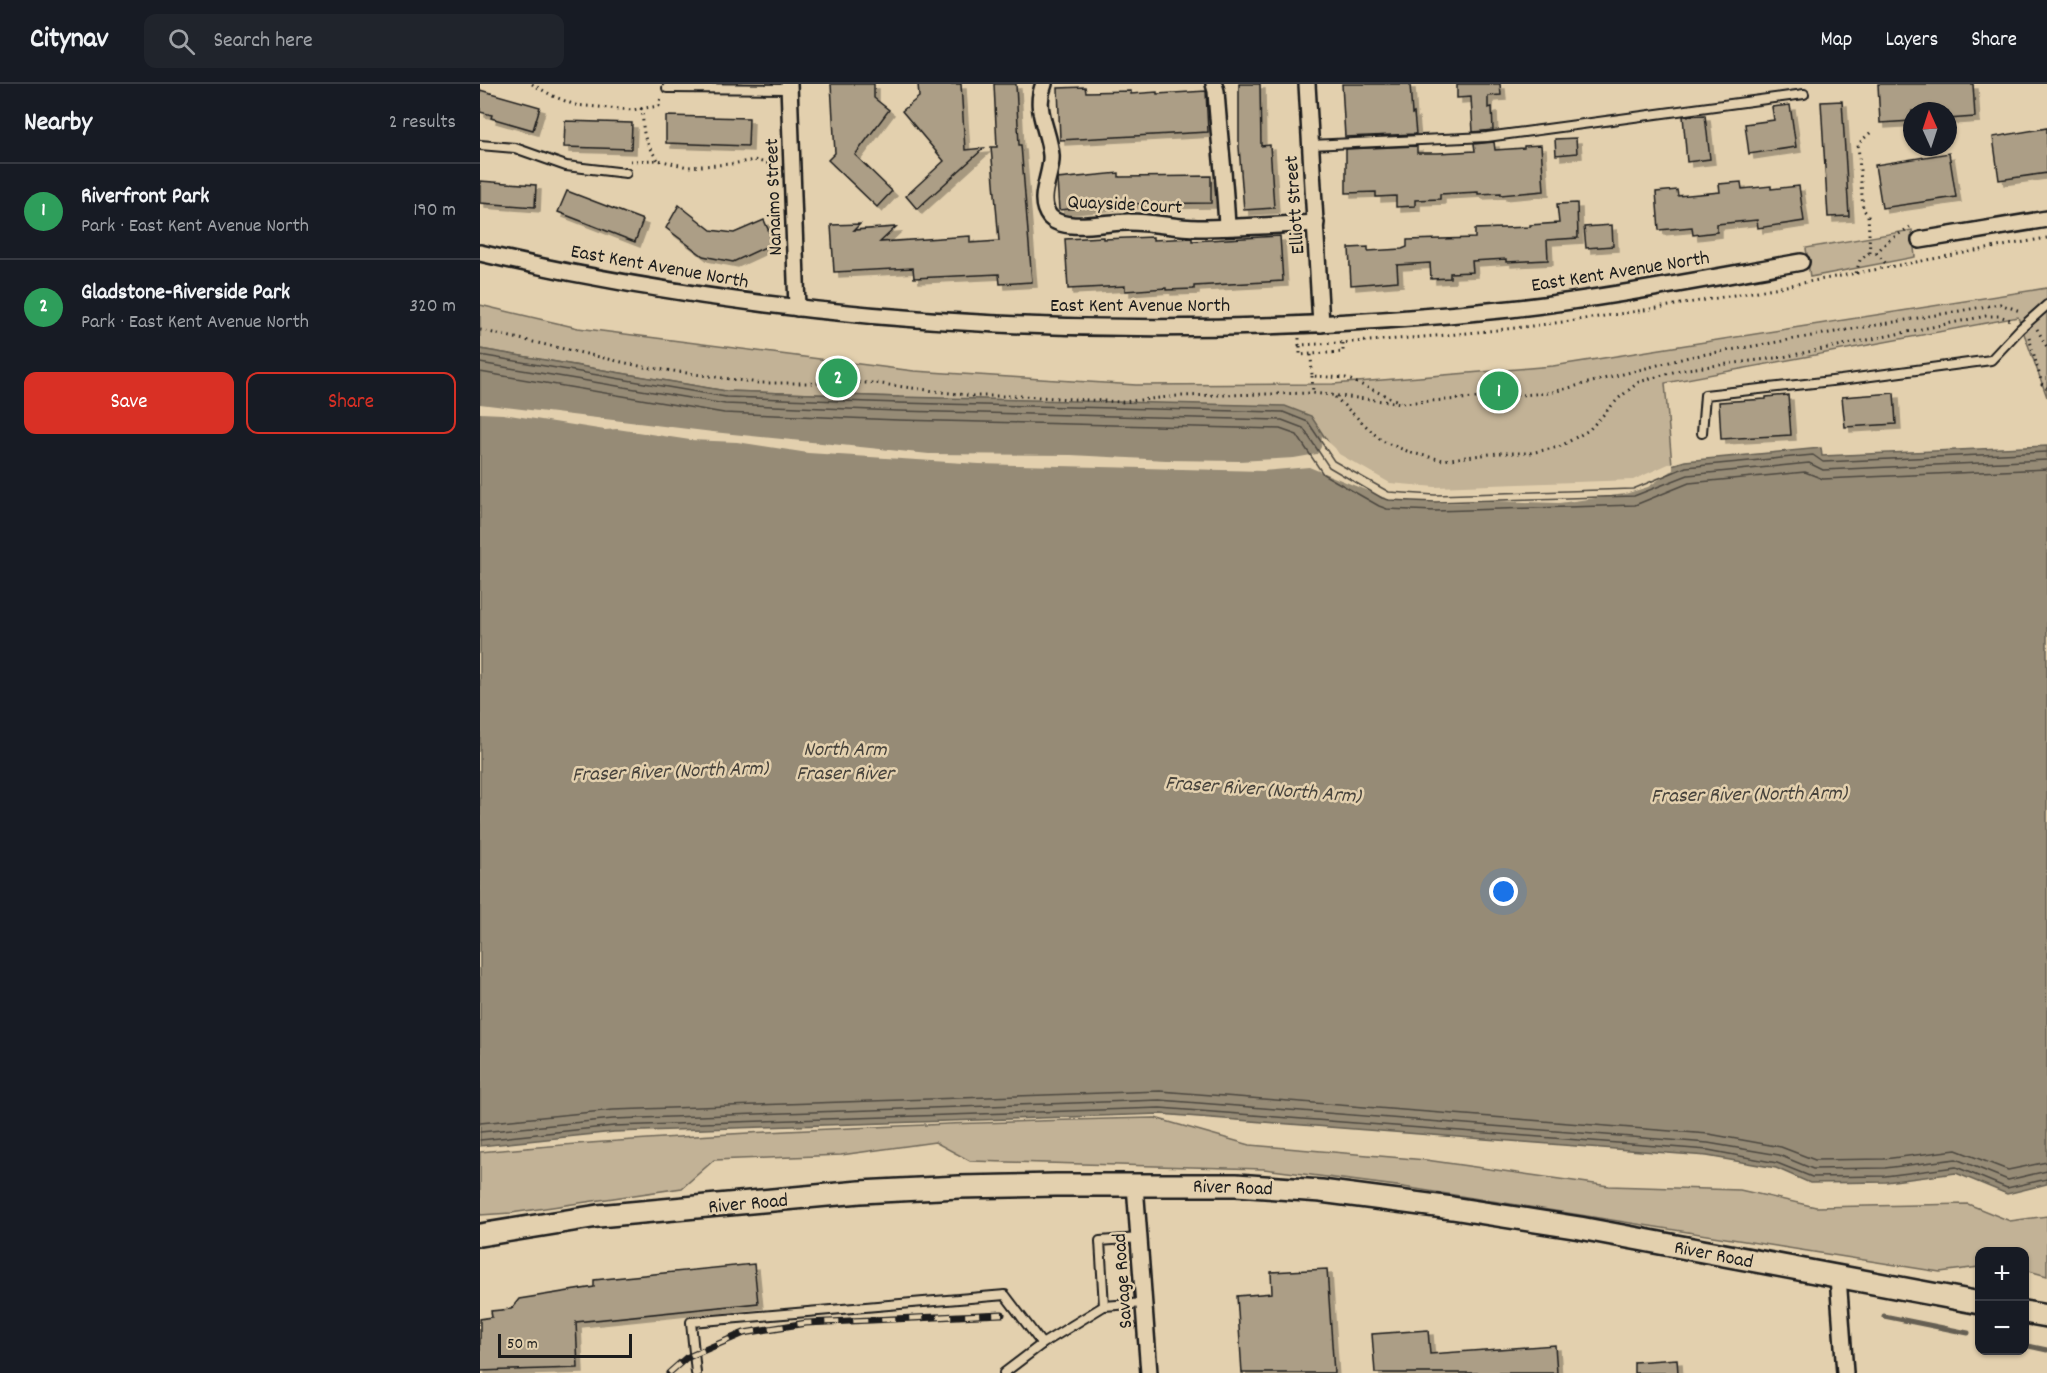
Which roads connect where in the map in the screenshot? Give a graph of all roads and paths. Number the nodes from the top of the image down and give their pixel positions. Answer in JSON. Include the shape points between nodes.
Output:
{"nodes":[{"id":1,"x":532,"y":84,"type":"edge"},
{"id":2,"x":1044,"y":84,"type":"edge"},
{"id":3,"x":1214,"y":84,"type":"edge"},
{"id":4,"x":1307,"y":84,"type":"edge"},
{"id":5,"x":789,"y":87,"type":"edge"},
{"id":6,"x":667,"y":88,"type":"joint"},
{"id":7,"x":1804,"y":94,"type":"dead end"},
{"id":8,"x":640,"y":108,"type":"junction"},
{"id":9,"x":1870,"y":132,"type":"dead end"},
{"id":10,"x":480,"y":145,"type":"edge"},
{"id":11,"x":1310,"y":145,"type":"junction"},
{"id":12,"x":658,"y":160,"type":"junction"},
{"id":13,"x":774,"y":165,"type":"dead end"},
{"id":14,"x":626,"y":172,"type":"joint"},
{"id":15,"x":2047,"y":219,"type":"edge"},
{"id":16,"x":1316,"y":223,"type":"junction"},
{"id":17,"x":1227,"y":227,"type":"junction"},
{"id":18,"x":2047,"y":238,"type":"edge"},
{"id":19,"x":1920,"y":240,"type":"dead end"},
{"id":20,"x":480,"y":253,"type":"edge"},
{"id":21,"x":1870,"y":253,"type":"junction"},
{"id":22,"x":1801,"y":262,"type":"dead end"},
{"id":23,"x":1889,"y":267,"type":"junction"},
{"id":24,"x":1856,"y":273,"type":"junction"},
{"id":25,"x":1796,"y":283,"type":"dead end"},
{"id":26,"x":2047,"y":305,"type":"edge"},
{"id":27,"x":797,"y":308,"type":"junction"},
{"id":28,"x":2030,"y":320,"type":"junction"},
{"id":29,"x":1321,"y":324,"type":"junction"},
{"id":30,"x":2020,"y":329,"type":"junction"},
{"id":31,"x":480,"y":330,"type":"edge"},
{"id":32,"x":1299,"y":337,"type":"dead end"},
{"id":33,"x":1299,"y":345,"type":"junction"},
{"id":34,"x":2047,"y":347,"type":"edge"},
{"id":35,"x":1311,"y":354,"type":"junction"},
{"id":36,"x":1312,"y":376,"type":"junction"},
{"id":37,"x":2047,"y":388,"type":"edge"},
{"id":38,"x":1313,"y":393,"type":"junction"},
{"id":39,"x":1334,"y":396,"type":"junction"},
{"id":40,"x":1401,"y":403,"type":"junction"},
{"id":41,"x":1702,"y":433,"type":"dead end"},
{"id":42,"x":1135,"y":1185,"type":"junction"},
{"id":43,"x":480,"y":1235,"type":"edge"},
{"id":44,"x":1139,"y":1238,"type":"junction"},
{"id":45,"x":1838,"y":1277,"type":"junction"},
{"id":46,"x":1975,"y":1302,"type":"edge"},
{"id":47,"x":1144,"y":1303,"type":"junction"},
{"id":48,"x":1104,"y":1306,"type":"junction"},
{"id":49,"x":2029,"y":1312,"type":"edge"},
{"id":50,"x":2047,"y":1316,"type":"edge"},
{"id":51,"x":1042,"y":1344,"type":"junction"},
{"id":52,"x":696,"y":1373,"type":"edge"},
{"id":53,"x":1004,"y":1373,"type":"edge"},
{"id":54,"x":1149,"y":1373,"type":"edge"},
{"id":55,"x":1845,"y":1373,"type":"edge"}],
"edges":[{"from":1,"to":8,"type":"path","via":[[575,105]]},
{"from":2,"to":17,"type":"street","name":"Quayside Court","via":[[1041,112],[1052,157],[1045,195],[1050,217],[1072,225],[1130,222]]},
{"from":3,"to":17,"type":"street"},
{"from":4,"to":11,"type":"street","name":"Elliott Street"},
{"from":5,"to":6,"type":"lane"},
{"from":5,"to":27,"type":"street","name":"Nanaimo Street"},
{"from":6,"to":8,"type":"path","via":[[659,106]]},
{"from":7,"to":11,"type":"lane","via":[[1486,137]]},
{"from":8,"to":12,"type":"path","via":[[648,146]]},
{"from":9,"to":21,"type":"path","via":[[1858,144],[1863,208],[1869,215]]},
{"from":10,"to":14,"type":"lane","via":[[515,148],[566,166]]},
{"from":11,"to":16,"type":"street","name":"Elliott Street"},
{"from":12,"to":13,"type":"path","via":[[688,168],[754,160]]},
{"from":12,"to":14,"type":"path","via":[[627,162]]},
{"from":15,"to":19,"type":"street"},
{"from":16,"to":17,"type":"street","name":"Quayside Court"},
{"from":16,"to":29,"type":"street","name":"Elliott Street"},
{"from":18,"to":23,"type":"path"},
{"from":20,"to":27,"type":"street","name":"East Kent Avenue North","via":[[589,275]]},
{"from":21,"to":23,"type":"path","via":[[1876,253]]},
{"from":21,"to":24,"type":"path","via":[[1860,260]]},
{"from":22,"to":29,"type":"street","name":"East Kent Avenue North","via":[[1545,304]]},
{"from":23,"to":24,"type":"path"},
{"from":24,"to":25,"type":"path"},
{"from":26,"to":28,"type":"lane"},
{"from":27,"to":29,"type":"street","name":"East Kent Avenue North","via":[[952,323],[1116,327]]},
{"from":28,"to":30,"type":"lane"},
{"from":28,"to":34,"type":"path"},
{"from":28,"to":40,"type":"path","via":[[2016,309],[2000,304],[1689,357],[1549,393]]},
{"from":30,"to":37,"type":"path","via":[[2029,338],[2042,384]]},
{"from":30,"to":39,"type":"path","via":[[1999,316],[1986,316],[1784,357],[1680,370],[1638,382],[1589,430],[1559,447],[1530,453],[1443,460],[1412,453],[1382,441]]},
{"from":30,"to":41,"type":"lane","via":[[1991,360],[1706,395]]},
{"from":31,"to":38,"type":"path","via":[[644,367],[759,382],[874,383],[973,396],[1122,402],[1178,396]]},
{"from":32,"to":33,"type":"path"},
{"from":33,"to":35,"type":"path","via":[[1300,354]]},
{"from":33,"to":35,"type":"path","via":[[1342,343],[1343,352]]},
{"from":35,"to":36,"type":"path"},
{"from":36,"to":38,"type":"path"},
{"from":36,"to":40,"type":"path","via":[[1346,378]]},
{"from":38,"to":39,"type":"path"},
{"from":39,"to":40,"type":"path"},
{"from":42,"to":43,"type":"street","name":"River Road","via":[[860,1192],[598,1216]]},
{"from":42,"to":44,"type":"street","name":"Savage Road"},
{"from":42,"to":45,"type":"street","name":"River Road","via":[[1236,1185],[1321,1191],[1452,1208]]},
{"from":44,"to":47,"type":"street","name":"Savage Road"},
{"from":44,"to":48,"type":"lane","via":[[1100,1241]]},
{"from":45,"to":46,"type":"street","name":"River Road"},
{"from":45,"to":55,"type":"street"},
{"from":47,"to":48,"type":"lane"},
{"from":47,"to":54,"type":"street","name":"Savage Road"},
{"from":48,"to":51,"type":"lane"},
{"from":49,"to":50,"type":"street"},
{"from":51,"to":52,"type":"lane","via":[[1005,1295],[993,1296],[691,1322]]},
{"from":51,"to":53,"type":"lane"}]}
